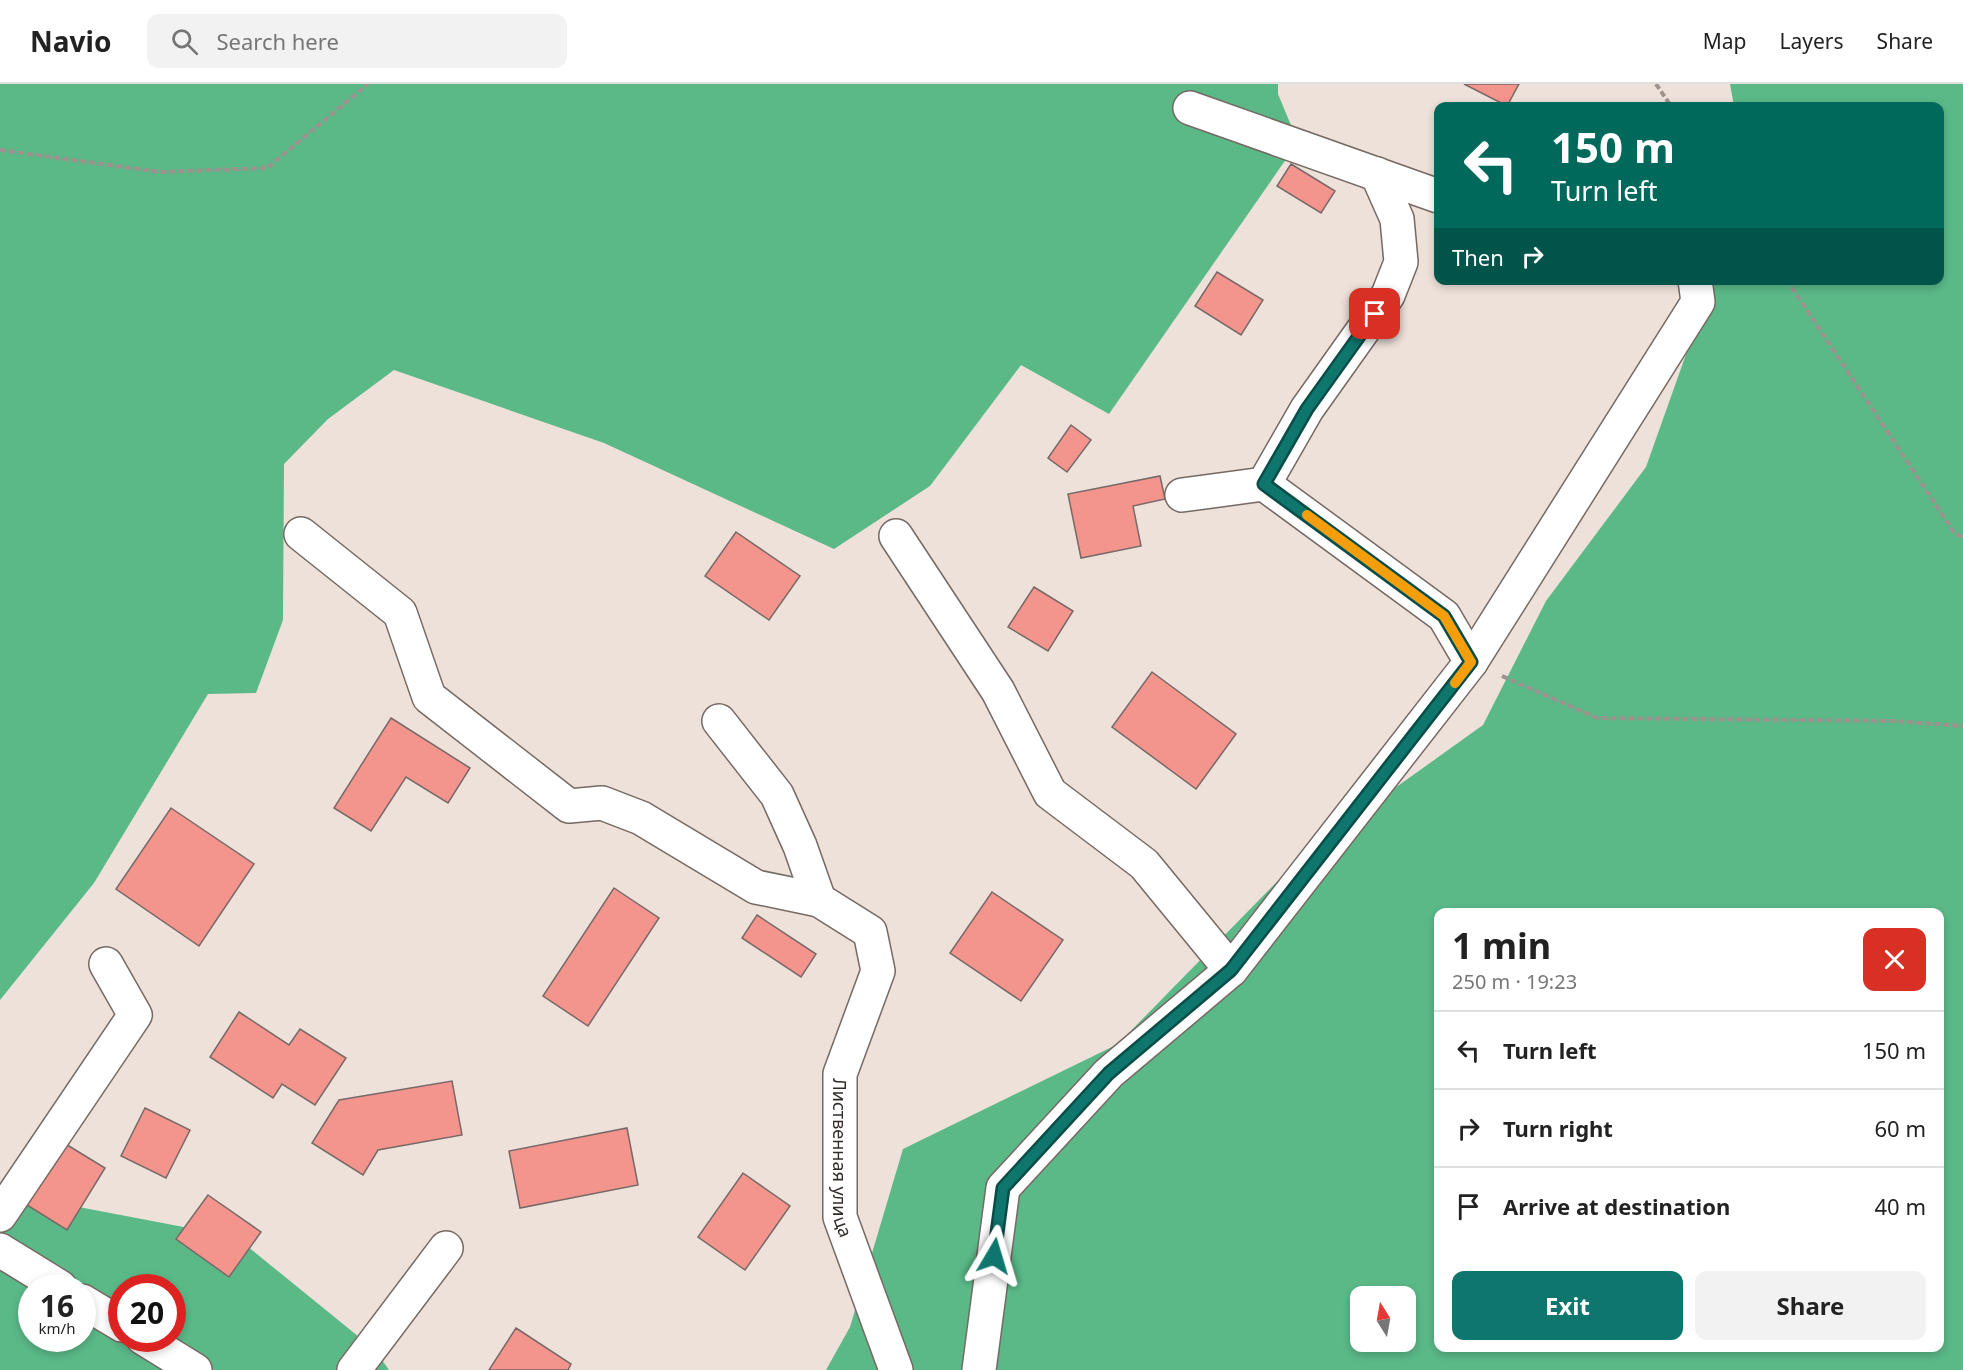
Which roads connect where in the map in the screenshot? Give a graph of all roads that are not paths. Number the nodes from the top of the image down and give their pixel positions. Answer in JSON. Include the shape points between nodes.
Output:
{"nodes":[{"id":1,"x":1191,"y":108,"type":"dead end"},
{"id":2,"x":1377,"y":174,"type":"junction"},
{"id":3,"x":1434,"y":195,"type":"edge"},
{"id":4,"x":1696,"y":285,"type":"edge"},
{"id":5,"x":1264,"y":484,"type":"junction"},
{"id":6,"x":1182,"y":495,"type":"dead end"},
{"id":7,"x":301,"y":534,"type":"dead end"},
{"id":8,"x":896,"y":536,"type":"dead end"},
{"id":9,"x":1471,"y":662,"type":"junction"},
{"id":10,"x":719,"y":721,"type":"dead end"},
{"id":11,"x":819,"y":900,"type":"junction"},
{"id":12,"x":106,"y":964,"type":"dead end"},
{"id":13,"x":1231,"y":970,"type":"junction"},
{"id":14,"x":0,"y":1215,"type":"edge"},
{"id":15,"x":446,"y":1248,"type":"dead end"},
{"id":16,"x":0,"y":1250,"type":"edge"},
{"id":17,"x":39,"y":1274,"type":"edge"},
{"id":18,"x":166,"y":1352,"type":"edge"},
{"id":19,"x":195,"y":1370,"type":"edge"},
{"id":20,"x":354,"y":1370,"type":"edge"},
{"id":21,"x":896,"y":1370,"type":"edge"},
{"id":22,"x":979,"y":1370,"type":"edge"}],
"edges":[{"from":1,"to":2,"type":"street"},
{"from":2,"to":3,"type":"street"},
{"from":2,"to":5,"type":"street","via":[[1397,219],[1401,262],[1388,296],[1307,409]]},
{"from":4,"to":9,"type":"street","via":[[1698,302]]},
{"from":5,"to":6,"type":"street"},
{"from":5,"to":9,"type":"street","via":[[1444,616]]},
{"from":7,"to":11,"type":"street","via":[[400,613],[429,697],[569,806],[602,802],[641,818],[756,887]]},
{"from":8,"to":13,"type":"street","via":[[998,691],[1050,793],[1144,864]]},
{"from":9,"to":13,"type":"street"},
{"from":10,"to":11,"type":"street","via":[[777,795]]},
{"from":11,"to":21,"type":"street","name":"Лиственная улица","via":[[870,932],[878,971],[840,1074],[840,1217]]},
{"from":12,"to":14,"type":"street","via":[[135,1015]]},
{"from":13,"to":22,"type":"street","via":[[1109,1073],[1003,1188]]},
{"from":15,"to":20,"type":"street"},
{"from":16,"to":17,"type":"street"},
{"from":18,"to":19,"type":"street"}]}
